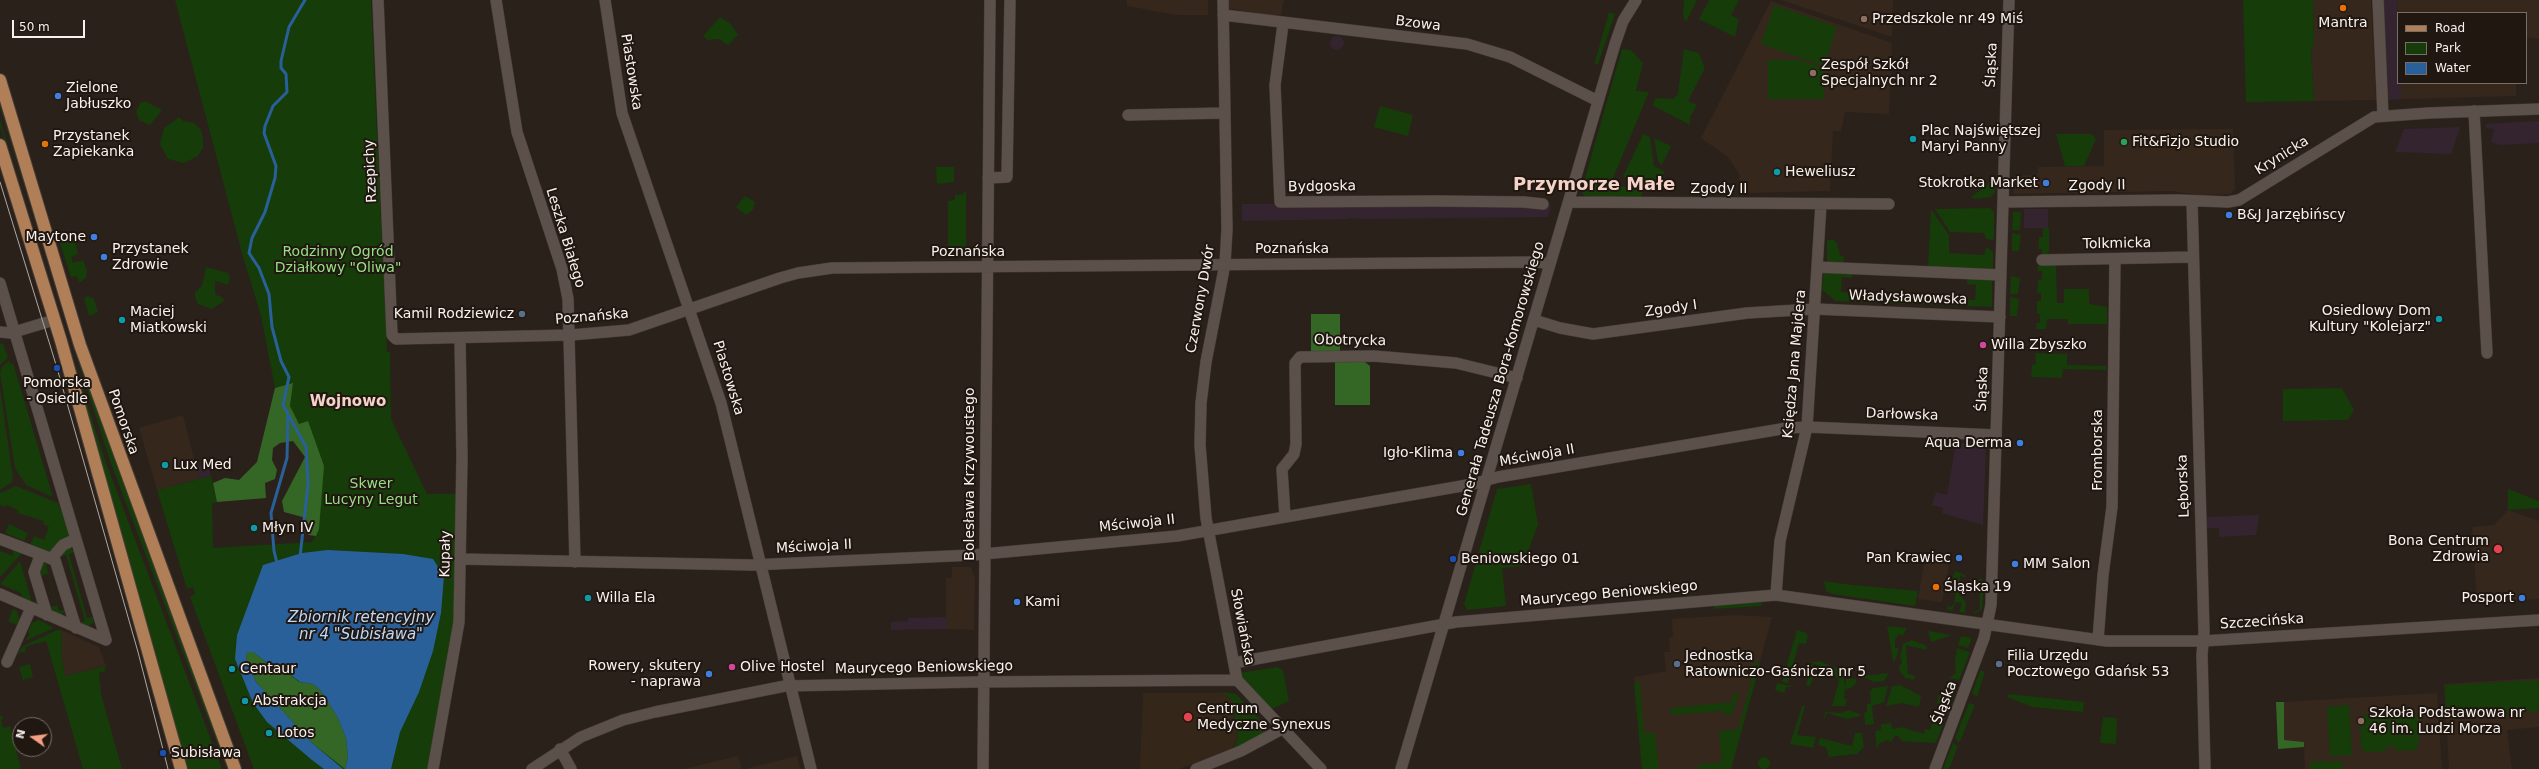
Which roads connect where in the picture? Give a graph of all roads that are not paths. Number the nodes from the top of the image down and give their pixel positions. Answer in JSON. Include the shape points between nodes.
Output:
{"nodes":[{"id":1,"x":378,"y":0,"type":"edge"},
{"id":2,"x":496,"y":0,"type":"edge"},
{"id":3,"x":605,"y":0,"type":"edge"},
{"id":4,"x":990,"y":0,"type":"edge"},
{"id":5,"x":1010,"y":0,"type":"edge"},
{"id":6,"x":1223,"y":0,"type":"edge"},
{"id":7,"x":1636,"y":0,"type":"edge"},
{"id":8,"x":2009,"y":0,"type":"edge"},
{"id":9,"x":2378,"y":0,"type":"edge"},
{"id":10,"x":1223,"y":15,"type":"junction"},
{"id":11,"x":1284,"y":24,"type":"junction"},
{"id":12,"x":0,"y":80,"type":"edge"},
{"id":13,"x":1598,"y":101,"type":"junction"},
{"id":14,"x":2539,"y":109,"type":"edge"},
{"id":15,"x":2474,"y":111,"type":"junction"},
{"id":16,"x":1225,"y":113,"type":"junction"},
{"id":17,"x":1128,"y":115,"type":"dead end"},
{"id":18,"x":2383,"y":116,"type":"junction"},
{"id":19,"x":0,"y":145,"type":"edge"},
{"id":20,"x":988,"y":178,"type":"junction"},
{"id":21,"x":2192,"y":201,"type":"junction"},
{"id":22,"x":1569,"y":202,"type":"junction"},
{"id":23,"x":2003,"y":202,"type":"junction"},
{"id":24,"x":1543,"y":204,"type":"dead end"},
{"id":25,"x":1821,"y":204,"type":"junction"},
{"id":26,"x":1889,"y":204,"type":"dead end"},
{"id":27,"x":46,"y":232,"type":"junction"},
{"id":28,"x":29,"y":238,"type":"junction"},
{"id":29,"x":2193,"y":257,"type":"junction"},
{"id":30,"x":2116,"y":259,"type":"junction"},
{"id":31,"x":2042,"y":260,"type":"dead end"},
{"id":32,"x":1225,"y":264,"type":"junction"},
{"id":33,"x":1550,"y":264,"type":"junction"},
{"id":34,"x":987,"y":267,"type":"junction"},
{"id":35,"x":1817,"y":267,"type":"junction"},
{"id":36,"x":2001,"y":275,"type":"junction"},
{"id":37,"x":0,"y":283,"type":"edge"},
{"id":38,"x":690,"y":309,"type":"junction"},
{"id":39,"x":1815,"y":309,"type":"junction"},
{"id":40,"x":2000,"y":317,"type":"junction"},
{"id":41,"x":54,"y":320,"type":"junction"},
{"id":42,"x":1534,"y":320,"type":"junction"},
{"id":43,"x":15,"y":331,"type":"junction"},
{"id":44,"x":0,"y":332,"type":"edge"},
{"id":45,"x":571,"y":335,"type":"junction"},
{"id":46,"x":460,"y":338,"type":"junction"},
{"id":47,"x":396,"y":339,"type":"joint"},
{"id":48,"x":2487,"y":353,"type":"dead end"},
{"id":49,"x":1517,"y":378,"type":"junction"},
{"id":50,"x":1807,"y":427,"type":"junction"},
{"id":51,"x":1996,"y":435,"type":"junction"},
{"id":52,"x":1488,"y":480,"type":"junction"},
{"id":53,"x":1285,"y":517,"type":"junction"},
{"id":54,"x":1208,"y":530,"type":"junction"},
{"id":55,"x":0,"y":539,"type":"edge"},
{"id":56,"x":76,"y":539,"type":"junction"},
{"id":57,"x":985,"y":552,"type":"junction"},
{"id":58,"x":46,"y":558,"type":"junction"},
{"id":59,"x":461,"y":559,"type":"junction"},
{"id":60,"x":575,"y":562,"type":"junction"},
{"id":61,"x":761,"y":564,"type":"junction"},
{"id":62,"x":0,"y":594,"type":"edge"},
{"id":63,"x":1776,"y":596,"type":"junction"},
{"id":64,"x":31,"y":608,"type":"junction"},
{"id":65,"x":47,"y":615,"type":"junction"},
{"id":66,"x":2539,"y":620,"type":"edge"},
{"id":67,"x":1988,"y":624,"type":"junction"},
{"id":68,"x":1445,"y":626,"type":"junction"},
{"id":69,"x":76,"y":628,"type":"junction"},
{"id":70,"x":2098,"y":640,"type":"junction"},
{"id":71,"x":2203,"y":641,"type":"junction"},
{"id":72,"x":7,"y":662,"type":"dead end"},
{"id":73,"x":1234,"y":663,"type":"junction"},
{"id":74,"x":1237,"y":680,"type":"junction"},
{"id":75,"x":984,"y":682,"type":"junction"},
{"id":76,"x":791,"y":686,"type":"junction"},
{"id":77,"x":1284,"y":728,"type":"junction"},
{"id":78,"x":560,"y":749,"type":"junction"},
{"id":79,"x":181,"y":769,"type":"edge"},
{"id":80,"x":235,"y":769,"type":"edge"},
{"id":81,"x":433,"y":769,"type":"edge"},
{"id":82,"x":532,"y":769,"type":"edge"},
{"id":83,"x":571,"y":769,"type":"edge"},
{"id":84,"x":811,"y":769,"type":"edge"},
{"id":85,"x":983,"y":769,"type":"edge"},
{"id":86,"x":1196,"y":769,"type":"edge"},
{"id":87,"x":1321,"y":769,"type":"edge"},
{"id":88,"x":1401,"y":769,"type":"edge"},
{"id":89,"x":1935,"y":769,"type":"edge"},
{"id":90,"x":2205,"y":769,"type":"edge"}],
"edges":[{"from":1,"to":47,"type":"street","name":"Rzepichy","via":[[392,335]]},
{"from":2,"to":45,"type":"street","name":"Leszka Białego","via":[[511,109],[522,152],[562,269]]},
{"from":3,"to":38,"type":"street","name":"Piastowska","via":[[623,118]]},
{"from":4,"to":20,"type":"street","name":"Bolesława Krzywoustego"},
{"from":5,"to":20,"type":"street","via":[[1007,177]]},
{"from":6,"to":10,"type":"street","name":"Czerwony Dwór"},
{"from":7,"to":13,"type":"street","name":"Generała Tadeusza Bora-Komorowskiego","via":[[1623,21]]},
{"from":8,"to":23,"type":"street","name":"Śląska"},
{"from":9,"to":18,"type":"street"},
{"from":10,"to":11,"type":"street","name":"Bzowa","via":[[1237,15]]},
{"from":10,"to":16,"type":"street","name":"Czerwony Dwór"},
{"from":11,"to":13,"type":"street","name":"Bzowa","via":[[1467,44],[1510,57]]},
{"from":11,"to":24,"type":"street","name":"Bydgoska","via":[[1275,85],[1280,202],[1436,201]]},
{"from":12,"to":27,"type":"main road","name":"Pomorska"},
{"from":13,"to":22,"type":"street","name":"Generała Tadeusza Bora-Komorowskiego"},
{"from":14,"to":15,"type":"street","name":"Krynicka"},
{"from":15,"to":18,"type":"street","name":"Krynicka"},
{"from":15,"to":48,"type":"street"},
{"from":16,"to":17,"type":"street"},
{"from":16,"to":32,"type":"street","name":"Czerwony Dwór"},
{"from":18,"to":21,"type":"street","name":"Krynicka","via":[[2374,117],[2239,200]]},
{"from":19,"to":28,"type":"main road"},
{"from":20,"to":34,"type":"street","name":"Bolesława Krzywoustego"},
{"from":21,"to":23,"type":"street","name":"Zgody II"},
{"from":21,"to":29,"type":"street","name":"Lęborska"},
{"from":22,"to":25,"type":"street","name":"Zgody II"},
{"from":22,"to":33,"type":"street","name":"Generała Tadeusza Bora-Komorowskiego"},
{"from":23,"to":36,"type":"street","name":"Śląska"},
{"from":25,"to":26,"type":"street"},
{"from":25,"to":35,"type":"street","name":"Księdza Jana Majdera"},
{"from":27,"to":28,"type":"main road"},
{"from":27,"to":80,"type":"main road","name":"Pomorska","via":[[80,345],[114,443]]},
{"from":28,"to":41,"type":"main road"},
{"from":29,"to":30,"type":"street","name":"Tolkmicka"},
{"from":29,"to":71,"type":"street","name":"Lęborska"},
{"from":30,"to":31,"type":"street","name":"Tolkmicka"},
{"from":30,"to":70,"type":"street","name":"Fromborska","via":[[2112,507]]},
{"from":32,"to":33,"type":"street","name":"Poznańska"},
{"from":32,"to":34,"type":"street","name":"Poznańska"},
{"from":32,"to":54,"type":"street","name":"Czerwony Dwór","via":[[1206,362],[1201,410],[1200,445]]},
{"from":33,"to":42,"type":"street","name":"Generała Tadeusza Bora-Komorowskiego"},
{"from":34,"to":38,"type":"street","name":"Poznańska","via":[[854,268],[810,271],[780,278]]},
{"from":34,"to":57,"type":"street","name":"Bolesława Krzywoustego"},
{"from":35,"to":36,"type":"street","name":"Władysławowska"},
{"from":35,"to":39,"type":"street","name":"Księdza Jana Majdera"},
{"from":36,"to":40,"type":"street","name":"Śląska"},
{"from":37,"to":43,"type":"street"},
{"from":38,"to":45,"type":"street","name":"Poznańska","via":[[629,330]]},
{"from":38,"to":61,"type":"street","name":"Piastowska","via":[[721,403]]},
{"from":39,"to":40,"type":"street","name":"Władysławowska"},
{"from":39,"to":42,"type":"street","name":"Zgody I","via":[[1747,313],[1593,334]]},
{"from":39,"to":50,"type":"street","name":"Księdza Jana Majdera"},
{"from":40,"to":51,"type":"street","name":"Śląska"},
{"from":41,"to":43,"type":"street"},
{"from":41,"to":79,"type":"main road"},
{"from":42,"to":49,"type":"street","name":"Generała Tadeusza Bora-Komorowskiego"},
{"from":43,"to":44,"type":"street"},
{"from":43,"to":56,"type":"street"},
{"from":45,"to":46,"type":"street","name":"Poznańska"},
{"from":45,"to":60,"type":"street","name":"Leszka Białego"},
{"from":46,"to":47,"type":"street","name":"Poznańska"},
{"from":46,"to":59,"type":"street","name":"Kupały"},
{"from":49,"to":52,"type":"street","name":"Generała Tadeusza Bora-Komorowskiego"},
{"from":49,"to":53,"type":"street","name":"Obotrycka","via":[[1448,362],[1374,356],[1300,357],[1296,363],[1295,448],[1294,454],[1282,469]]},
{"from":50,"to":51,"type":"street","name":"Darłowska"},
{"from":50,"to":52,"type":"street","name":"Mściwoja II"},
{"from":50,"to":63,"type":"street","name":"Księdza Jana Majdera","via":[[1780,541]]},
{"from":51,"to":67,"type":"street","name":"Śląska","via":[[1991,605]]},
{"from":52,"to":53,"type":"street","name":"Mściwoja II"},
{"from":52,"to":68,"type":"street","name":"Generała Tadeusza Bora-Komorowskiego"},
{"from":53,"to":54,"type":"street","name":"Mściwoja II"},
{"from":54,"to":57,"type":"street","name":"Mściwoja II","via":[[1146,540]]},
{"from":54,"to":73,"type":"street","name":"Słowiańska"},
{"from":55,"to":58,"type":"street"},
{"from":56,"to":58,"type":"street"},
{"from":56,"to":69,"type":"street","via":[[106,640]]},
{"from":57,"to":61,"type":"street","name":"Mściwoja II"},
{"from":57,"to":75,"type":"street","name":"Bolesława Krzywoustego"},
{"from":58,"to":65,"type":"street","via":[[36,563],[34,572]]},
{"from":58,"to":69,"type":"street","via":[[55,560]]},
{"from":59,"to":60,"type":"street","name":"Mściwoja II"},
{"from":59,"to":81,"type":"street","name":"Kupały","via":[[459,622]]},
{"from":60,"to":61,"type":"street","name":"Mściwoja II"},
{"from":61,"to":76,"type":"street","name":"Piastowska"},
{"from":62,"to":64,"type":"street"},
{"from":63,"to":67,"type":"street","name":"Maurycego Beniowskiego"},
{"from":63,"to":68,"type":"street","name":"Maurycego Beniowskiego","via":[[1456,622]]},
{"from":64,"to":65,"type":"street"},
{"from":64,"to":72,"type":"street"},
{"from":65,"to":69,"type":"street"},
{"from":66,"to":71,"type":"street","name":"Szczecińska"},
{"from":67,"to":70,"type":"street","name":"Szczecińska"},
{"from":67,"to":89,"type":"street","name":"Śląska","via":[[1964,696]]},
{"from":68,"to":73,"type":"street","name":"Maurycego Beniowskiego"},
{"from":68,"to":88,"type":"street","name":"Generała Tadeusza Bora-Komorowskiego"},
{"from":70,"to":71,"type":"street","name":"Szczecińska"},
{"from":71,"to":90,"type":"street","name":"Lęborska"},
{"from":73,"to":74,"type":"street","name":"Słowiańska"},
{"from":74,"to":75,"type":"street","name":"Maurycego Beniowskiego"},
{"from":74,"to":77,"type":"street","name":"Słowiańska"},
{"from":75,"to":76,"type":"street","name":"Maurycego Beniowskiego"},
{"from":75,"to":85,"type":"street","name":"Bolesława Krzywoustego"},
{"from":76,"to":78,"type":"street","name":"Maurycego Beniowskiego","via":[[638,716],[581,737]]},
{"from":76,"to":84,"type":"street","name":"Piastowska"},
{"from":77,"to":86,"type":"street","via":[[1241,751]]},
{"from":77,"to":87,"type":"street","name":"Słowiańska"},
{"from":78,"to":82,"type":"street","name":"Maurycego Beniowskiego"},
{"from":78,"to":83,"type":"street"}]}
